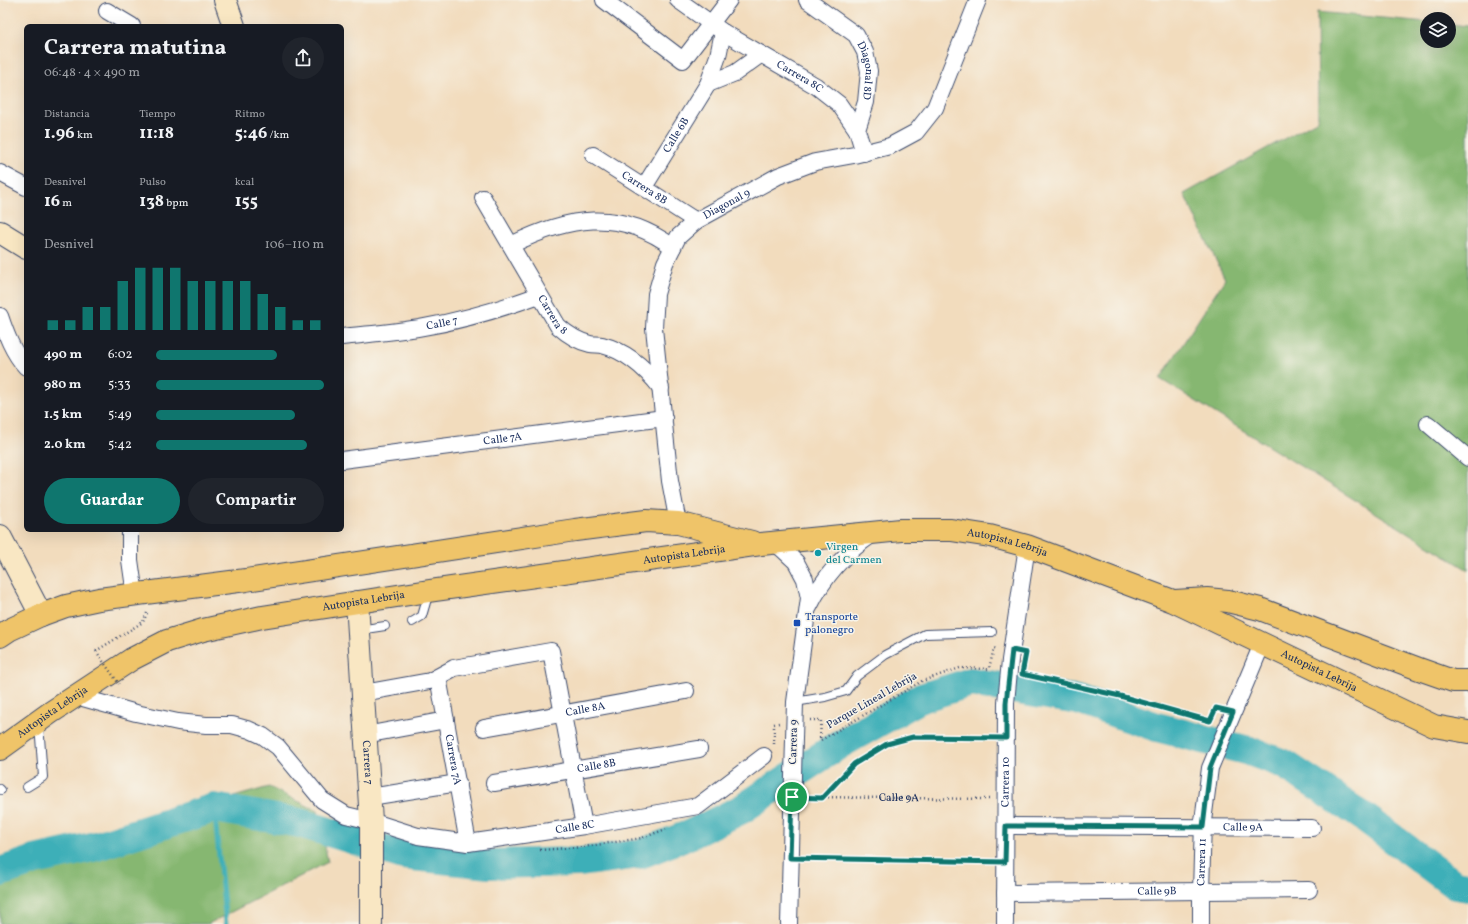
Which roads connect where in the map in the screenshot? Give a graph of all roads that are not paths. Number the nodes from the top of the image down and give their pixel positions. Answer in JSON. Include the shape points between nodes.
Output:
{"nodes":[{"id":1,"x":225,"y":0,"type":"edge"},
{"id":2,"x":604,"y":0,"type":"edge"},
{"id":3,"x":678,"y":0,"type":"edge"},
{"id":4,"x":730,"y":0,"type":"edge"},
{"id":5,"x":807,"y":0,"type":"edge"},
{"id":6,"x":978,"y":0,"type":"edge"},
{"id":7,"x":107,"y":11,"type":"dead end"},
{"id":8,"x":129,"y":24,"type":"edge"},
{"id":9,"x":233,"y":24,"type":"edge"},
{"id":10,"x":716,"y":28,"type":"junction"},
{"id":11,"x":760,"y":55,"type":"junction"},
{"id":12,"x":708,"y":84,"type":"junction"},
{"id":13,"x":857,"y":130,"type":"junction"},
{"id":14,"x":864,"y":153,"type":"junction"},
{"id":15,"x":593,"y":155,"type":"dead end"},
{"id":16,"x":0,"y":174,"type":"edge"},
{"id":17,"x":24,"y":186,"type":"edge"},
{"id":18,"x":644,"y":187,"type":"junction"},
{"id":19,"x":483,"y":198,"type":"dead end"},
{"id":20,"x":696,"y":220,"type":"junction"},
{"id":21,"x":0,"y":232,"type":"edge"},
{"id":22,"x":510,"y":245,"type":"junction"},
{"id":23,"x":673,"y":246,"type":"junction"},
{"id":24,"x":24,"y":247,"type":"edge"},
{"id":25,"x":539,"y":295,"type":"junction"},
{"id":26,"x":0,"y":316,"type":"edge"},
{"id":27,"x":344,"y":337,"type":"edge"},
{"id":28,"x":24,"y":366,"type":"edge"},
{"id":29,"x":660,"y":388,"type":"junction"},
{"id":30,"x":664,"y":418,"type":"junction"},
{"id":31,"x":1428,"y":424,"type":"dead end"},
{"id":32,"x":1468,"y":458,"type":"edge"},
{"id":33,"x":344,"y":460,"type":"edge"},
{"id":34,"x":678,"y":523,"type":"junction"},
{"id":35,"x":130,"y":532,"type":"edge"},
{"id":36,"x":874,"y":534,"type":"junction"},
{"id":37,"x":0,"y":536,"type":"edge"},
{"id":38,"x":767,"y":544,"type":"junction"},
{"id":39,"x":1027,"y":546,"type":"junction"},
{"id":40,"x":429,"y":591,"type":"junction"},
{"id":41,"x":134,"y":595,"type":"junction"},
{"id":42,"x":1173,"y":601,"type":"junction"},
{"id":43,"x":357,"y":602,"type":"junction"},
{"id":44,"x":808,"y":608,"type":"junction"},
{"id":45,"x":41,"y":615,"type":"junction"},
{"id":46,"x":412,"y":622,"type":"dead end"},
{"id":47,"x":385,"y":626,"type":"dead end"},
{"id":48,"x":358,"y":630,"type":"junction"},
{"id":49,"x":992,"y":632,"type":"dead end"},
{"id":50,"x":0,"y":636,"type":"edge"},
{"id":51,"x":1262,"y":644,"type":"junction"},
{"id":52,"x":438,"y":677,"type":"junction"},
{"id":53,"x":1468,"y":681,"type":"edge"},
{"id":54,"x":686,"y":691,"type":"dead end"},
{"id":55,"x":363,"y":693,"type":"junction"},
{"id":56,"x":76,"y":696,"type":"junction"},
{"id":57,"x":795,"y":702,"type":"junction"},
{"id":58,"x":563,"y":714,"type":"junction"},
{"id":59,"x":45,"y":718,"type":"junction"},
{"id":60,"x":446,"y":720,"type":"junction"},
{"id":61,"x":484,"y":728,"type":"dead end"},
{"id":62,"x":1468,"y":732,"type":"edge"},
{"id":63,"x":0,"y":733,"type":"edge"},
{"id":64,"x":366,"y":735,"type":"junction"},
{"id":65,"x":0,"y":749,"type":"edge"},
{"id":66,"x":699,"y":749,"type":"dead end"},
{"id":67,"x":764,"y":756,"type":"dead end"},
{"id":68,"x":573,"y":769,"type":"junction"},
{"id":69,"x":458,"y":783,"type":"junction"},
{"id":70,"x":494,"y":783,"type":"dead end"},
{"id":71,"x":27,"y":786,"type":"dead end"},
{"id":72,"x":370,"y":797,"type":"junction"},
{"id":73,"x":371,"y":826,"type":"junction"},
{"id":74,"x":584,"y":826,"type":"junction"},
{"id":75,"x":1006,"y":826,"type":"junction"},
{"id":76,"x":1203,"y":827,"type":"junction"},
{"id":77,"x":1312,"y":828,"type":"dead end"},
{"id":78,"x":468,"y":843,"type":"junction"},
{"id":79,"x":1310,"y":890,"type":"dead end"},
{"id":80,"x":1201,"y":892,"type":"junction"},
{"id":81,"x":1005,"y":893,"type":"junction"},
{"id":82,"x":371,"y":924,"type":"edge"},
{"id":83,"x":789,"y":924,"type":"edge"},
{"id":84,"x":1005,"y":924,"type":"edge"},
{"id":85,"x":1201,"y":924,"type":"edge"}],
"edges":[{"from":1,"to":9,"type":"street"},
{"from":2,"to":10,"type":"street","via":[[683,60]]},
{"from":3,"to":10,"type":"street","name":"Carrera 8C"},
{"from":4,"to":10,"type":"street"},
{"from":5,"to":13,"type":"street","name":"Diagonal 8D","via":[[856,35],[866,52],[869,71],[866,102]]},
{"from":6,"to":14,"type":"street","name":"Diagonal 9","via":[[935,108],[916,132],[890,146]]},
{"from":7,"to":8,"type":"street"},
{"from":10,"to":11,"type":"street","name":"Carrera 8C"},
{"from":10,"to":12,"type":"street","name":"Calle 6B","via":[[718,56]]},
{"from":11,"to":12,"type":"street","via":[[735,73]]},
{"from":11,"to":13,"type":"street","name":"Carrera 8C","via":[[816,86],[839,104]]},
{"from":12,"to":18,"type":"street","name":"Calle 6B"},
{"from":13,"to":14,"type":"street","name":"Carrera 8C"},
{"from":14,"to":20,"type":"street","name":"Diagonal 9","via":[[815,162],[778,176]]},
{"from":15,"to":18,"type":"street","name":"Carrera 8B"},
{"from":16,"to":17,"type":"street"},
{"from":18,"to":20,"type":"street","name":"Carrera 8B"},
{"from":19,"to":22,"type":"street","name":"Carrera 8"},
{"from":20,"to":23,"type":"street","name":"Diagonal 9","via":[[678,236]]},
{"from":21,"to":24,"type":"street"},
{"from":22,"to":23,"type":"street","via":[[551,228],[600,220],[646,229]]},
{"from":22,"to":25,"type":"street","name":"Carrera 8"},
{"from":23,"to":29,"type":"street","name":"Diagonal 9","via":[[656,294],[654,328]]},
{"from":25,"to":27,"type":"street","name":"Calle 7","via":[[456,321],[422,328]]},
{"from":25,"to":29,"type":"street","name":"Carrera 8","via":[[565,332],[581,342],[601,345],[625,355],[645,370]]},
{"from":26,"to":28,"type":"street","via":[[10,343]]},
{"from":29,"to":30,"type":"street","name":"Diagonal 9"},
{"from":30,"to":33,"type":"street","name":"Calle 7A"},
{"from":30,"to":34,"type":"street","name":"Diagonal 9","via":[[670,481]]},
{"from":31,"to":32,"type":"street"},
{"from":34,"to":38,"type":"highway","name":"Autopista Lebrija"},
{"from":34,"to":41,"type":"highway","name":"Autopista Lebrija","via":[[646,521],[575,530],[402,558]]},
{"from":35,"to":41,"type":"street"},
{"from":36,"to":38,"type":"highway","name":"Autopista Lebrija"},
{"from":36,"to":39,"type":"highway","name":"Autopista Lebrija","via":[[901,530],[951,530],[990,536]]},
{"from":36,"to":44,"type":"street","name":"Carrera 9","via":[[842,558],[817,590]]},
{"from":37,"to":45,"type":"street"},
{"from":38,"to":40,"type":"highway","name":"Autopista Lebrija"},
{"from":38,"to":44,"type":"street","name":"Carrera 9","via":[[789,554],[801,570],[808,589]]},
{"from":39,"to":42,"type":"highway","name":"Autopista Lebrija"},
{"from":39,"to":75,"type":"street","name":"Carrera 10","via":[[1015,659],[1006,703]]},
{"from":40,"to":43,"type":"highway","name":"Autopista Lebrija"},
{"from":40,"to":46,"type":"lane","via":[[422,616]]},
{"from":41,"to":45,"type":"highway","name":"Autopista Lebrija","via":[[66,606]]},
{"from":42,"to":51,"type":"highway","name":"Autopista Lebrija"},
{"from":42,"to":53,"type":"highway","name":"Autopista Lebrija","via":[[1207,599],[1260,609],[1452,681]]},
{"from":43,"to":48,"type":"street","name":"Carrera 7"},
{"from":43,"to":56,"type":"highway","name":"Autopista Lebrija","via":[[262,617],[167,641],[132,659]]},
{"from":44,"to":57,"type":"street","name":"Carrera 9"},
{"from":45,"to":50,"type":"highway","name":"Autopista Lebrija"},
{"from":47,"to":48,"type":"lane"},
{"from":48,"to":55,"type":"street","name":"Carrera 7"},
{"from":49,"to":57,"type":"lane","via":[[925,634],[885,655],[857,676],[846,691]]},
{"from":51,"to":62,"type":"highway","name":"Autopista Lebrija","via":[[1434,726]]},
{"from":51,"to":76,"type":"street","name":"Carrera 11","via":[[1210,768]]},
{"from":52,"to":55,"type":"street","via":[[430,681]]},
{"from":52,"to":58,"type":"street","via":[[454,668],[551,651]]},
{"from":52,"to":60,"type":"street","name":"Carrera 7A"},
{"from":54,"to":58,"type":"street","name":"Calle 8A"},
{"from":55,"to":64,"type":"street","name":"Carrera 7"},
{"from":56,"to":59,"type":"highway","name":"Autopista Lebrija"},
{"from":56,"to":73,"type":"street","name":"Calle 8C","via":[[178,722],[232,725],[250,730],[278,747],[322,800],[346,815]]},
{"from":57,"to":83,"type":"street","name":"Carrera 9"},
{"from":58,"to":61,"type":"street","name":"Calle 8A"},
{"from":58,"to":68,"type":"street"},
{"from":59,"to":63,"type":"highway"},
{"from":59,"to":65,"type":"highway","name":"Autopista Lebrija"},
{"from":59,"to":71,"type":"lane","via":[[43,777]]},
{"from":60,"to":64,"type":"street"},
{"from":60,"to":69,"type":"street","name":"Carrera 7A"},
{"from":64,"to":72,"type":"street","name":"Carrera 7"},
{"from":66,"to":68,"type":"street","name":"Calle 8B"},
{"from":67,"to":74,"type":"street","name":"Calle 8C","via":[[698,806]]},
{"from":68,"to":70,"type":"street","name":"Calle 8B"},
{"from":68,"to":74,"type":"street"},
{"from":69,"to":72,"type":"street"},
{"from":69,"to":78,"type":"street","name":"Carrera 7A"},
{"from":72,"to":73,"type":"street","name":"Carrera 7"},
{"from":73,"to":78,"type":"street","name":"Calle 8C"},
{"from":73,"to":82,"type":"street","name":"Carrera 7"},
{"from":74,"to":78,"type":"street","name":"Calle 8C"},
{"from":75,"to":76,"type":"street","name":"Calle 9A"},
{"from":75,"to":81,"type":"street","name":"Carrera 10"},
{"from":76,"to":77,"type":"street","name":"Calle 9A"},
{"from":76,"to":80,"type":"street","name":"Carrera 11"},
{"from":79,"to":80,"type":"street","name":"Calle 9B"},
{"from":80,"to":81,"type":"street","name":"Calle 9B"},
{"from":80,"to":85,"type":"street","name":"Carrera 11"},
{"from":81,"to":84,"type":"street","name":"Carrera 10"}]}
